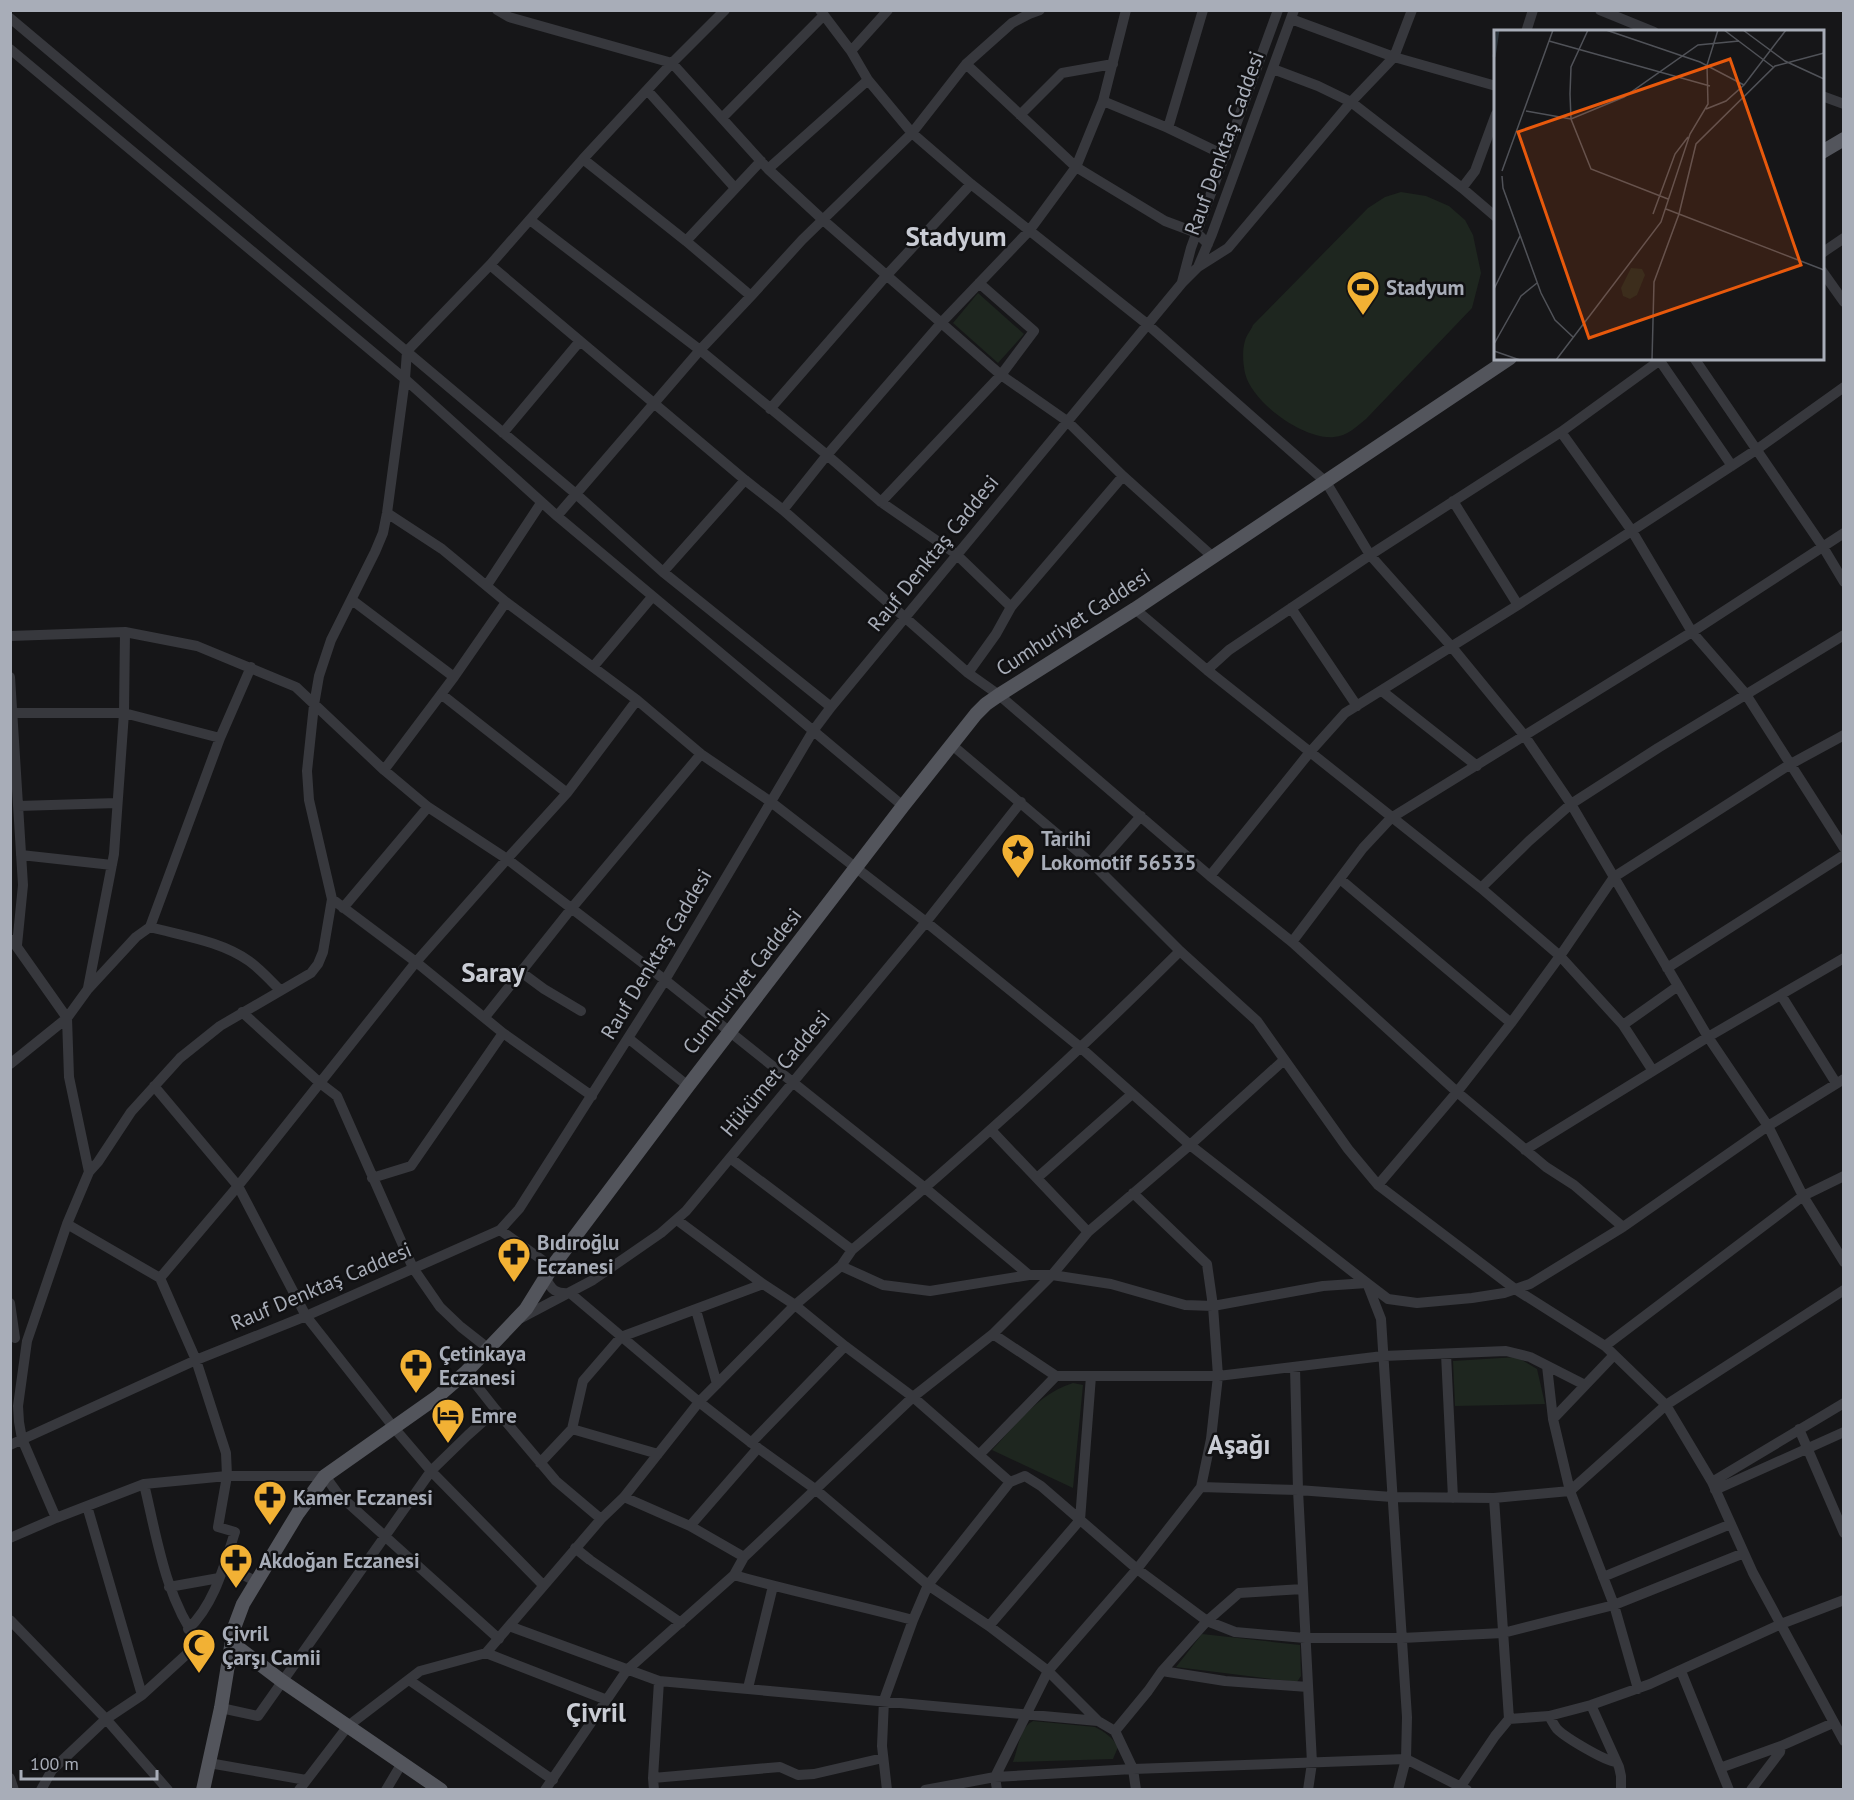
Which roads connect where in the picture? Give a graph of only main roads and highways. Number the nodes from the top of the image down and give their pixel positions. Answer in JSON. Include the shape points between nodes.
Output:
{"nodes":[{"id":1,"x":1844,"y":139,"type":"edge"},
{"id":2,"x":1824,"y":151,"type":"edge"},
{"id":3,"x":1507,"y":360,"type":"edge"},
{"id":4,"x":232,"y":1643,"type":"junction"},
{"id":5,"x":203,"y":1790,"type":"edge"},
{"id":6,"x":441,"y":1790,"type":"edge"}],
"edges":[{"from":1,"to":2,"type":"main road"},
{"from":3,"to":4,"type":"main road","name":"Cumhuriyet Caddesi","via":[[1135,609],[999,694],[976,714],[688,1086],[549,1272],[526,1309],[437,1397],[325,1476],[298,1513],[238,1616]]},
{"from":4,"to":5,"type":"main road","name":"Cumhuriyet Caddesi"},
{"from":4,"to":6,"type":"main road"}]}
